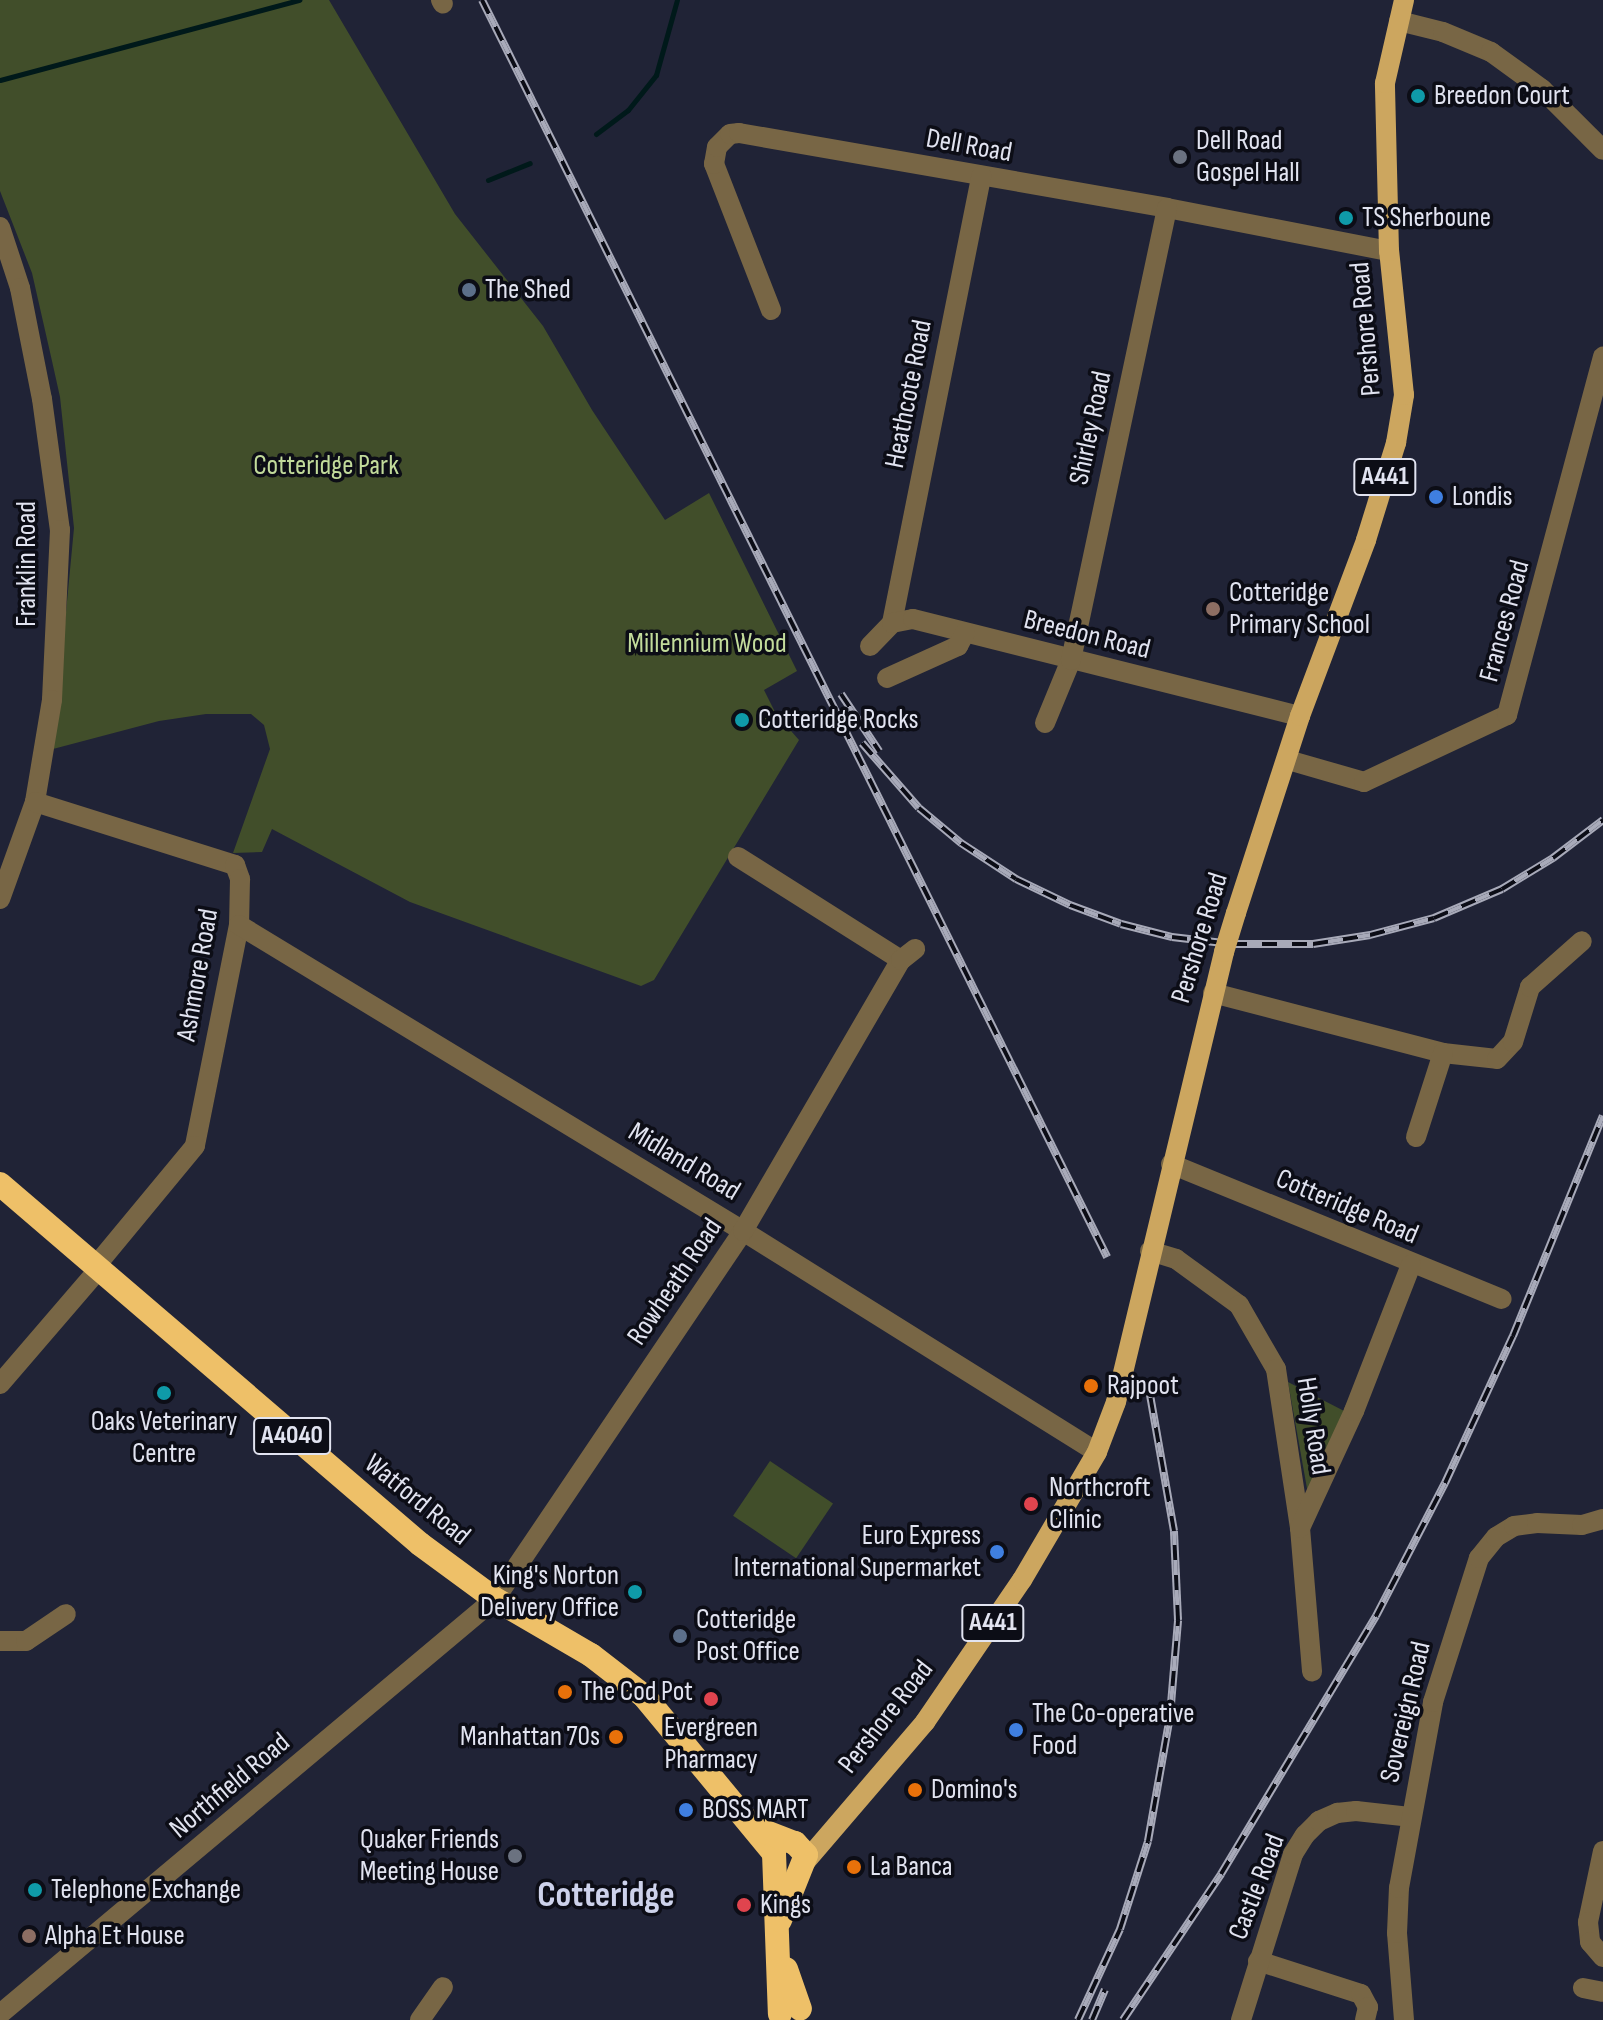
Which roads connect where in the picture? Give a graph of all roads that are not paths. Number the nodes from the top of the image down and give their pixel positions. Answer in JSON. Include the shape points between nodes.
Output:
{"nodes":[{"id":1,"x":1402,"y":7,"type":"edge"},
{"id":2,"x":1603,"y":150,"type":"edge"},
{"id":3,"x":981,"y":176,"type":"junction"},
{"id":4,"x":1167,"y":208,"type":"junction"},
{"id":5,"x":0,"y":227,"type":"edge"},
{"id":6,"x":1389,"y":251,"type":"junction"},
{"id":7,"x":771,"y":310,"type":"dead end"},
{"id":8,"x":1603,"y":357,"type":"edge"},
{"id":9,"x":892,"y":623,"type":"junction"},
{"id":10,"x":965,"y":633,"type":"junction"},
{"id":11,"x":870,"y":646,"type":"dead end"},
{"id":12,"x":1071,"y":660,"type":"junction"},
{"id":13,"x":887,"y":678,"type":"dead end"},
{"id":14,"x":1300,"y":716,"type":"junction"},
{"id":15,"x":1045,"y":723,"type":"dead end"},
{"id":16,"x":1288,"y":760,"type":"junction"},
{"id":17,"x":35,"y":802,"type":"junction"},
{"id":18,"x":738,"y":857,"type":"dead end"},
{"id":19,"x":0,"y":899,"type":"edge"},
{"id":20,"x":239,"y":925,"type":"junction"},
{"id":21,"x":1582,"y":941,"type":"dead end"},
{"id":22,"x":1213,"y":993,"type":"junction"},
{"id":23,"x":1443,"y":1053,"type":"junction"},
{"id":24,"x":1416,"y":1137,"type":"dead end"},
{"id":25,"x":1171,"y":1164,"type":"junction"},
{"id":26,"x":0,"y":1184,"type":"edge"},
{"id":27,"x":743,"y":1231,"type":"junction"},
{"id":28,"x":1150,"y":1251,"type":"junction"},
{"id":29,"x":1411,"y":1265,"type":"junction"},
{"id":30,"x":96,"y":1268,"type":"junction"},
{"id":31,"x":1501,"y":1299,"type":"dead end"},
{"id":32,"x":0,"y":1384,"type":"edge"},
{"id":33,"x":1097,"y":1452,"type":"junction"},
{"id":34,"x":1603,"y":1519,"type":"edge"},
{"id":35,"x":1300,"y":1528,"type":"junction"},
{"id":36,"x":495,"y":1599,"type":"junction"},
{"id":37,"x":66,"y":1614,"type":"dead end"},
{"id":38,"x":0,"y":1641,"type":"edge"},
{"id":39,"x":1312,"y":1671,"type":"dead end"},
{"id":40,"x":1410,"y":1817,"type":"junction"},
{"id":41,"x":1603,"y":1851,"type":"edge"},
{"id":42,"x":790,"y":1856,"type":"junction"},
{"id":43,"x":1603,"y":1957,"type":"edge"},
{"id":44,"x":1258,"y":1961,"type":"junction"},
{"id":45,"x":443,"y":1987,"type":"dead end"},
{"id":46,"x":0,"y":2014,"type":"edge"},
{"id":47,"x":797,"y":2017,"type":"edge"},
{"id":48,"x":420,"y":2020,"type":"edge"},
{"id":49,"x":1241,"y":2020,"type":"edge"},
{"id":50,"x":1365,"y":2020,"type":"edge"},
{"id":51,"x":1404,"y":2020,"type":"edge"}],
"edges":[{"from":1,"to":2,"type":"street","via":[[1491,52],[1542,89]]},
{"from":1,"to":6,"type":"main road","name":"Pershore Road","number":"A441","via":[[1385,83]]},
{"from":3,"to":4,"type":"street","name":"Dell Road"},
{"from":3,"to":7,"type":"street","name":"Dell Road","via":[[739,133],[722,139],[714,164]]},
{"from":3,"to":9,"type":"street","name":"Heathcote Road"},
{"from":4,"to":6,"type":"street","name":"Dell Road"},
{"from":4,"to":12,"type":"street","name":"Shirley Road"},
{"from":5,"to":17,"type":"street","name":"Franklin Road","via":[[15,268],[42,399],[60,530],[52,700]]},
{"from":6,"to":14,"type":"main road","name":"Pershore Road","number":"A441","via":[[1404,395],[1396,443]]},
{"from":8,"to":16,"type":"street","name":"Frances Road","via":[[1507,715],[1364,782]]},
{"from":9,"to":10,"type":"street","name":"Breedon Road","via":[[913,619]]},
{"from":9,"to":11,"type":"street"},
{"from":10,"to":12,"type":"street","name":"Breedon Road"},
{"from":10,"to":13,"type":"street","via":[[958,646]]},
{"from":12,"to":14,"type":"street","name":"Breedon Road"},
{"from":12,"to":15,"type":"street","name":"Shirley Road"},
{"from":14,"to":16,"type":"main road","name":"Pershore Road","number":"A441"},
{"from":16,"to":22,"type":"main road","name":"Pershore Road","number":"A441","bridge":true},
{"from":17,"to":19,"type":"street","name":"Franklin Road"},
{"from":17,"to":20,"type":"street","name":"Ashmore Road","via":[[235,865],[240,879]]},
{"from":18,"to":27,"type":"street","name":"Rowheath Road","via":[[908,955]]},
{"from":20,"to":27,"type":"street","name":"Midland Road"},
{"from":20,"to":30,"type":"street","name":"Ashmore Road","via":[[195,1146]]},
{"from":21,"to":23,"type":"street","via":[[1530,987],[1504,1055],[1488,1060]]},
{"from":22,"to":23,"type":"street"},
{"from":22,"to":25,"type":"main road","name":"Pershore Road","number":"A441"},
{"from":23,"to":24,"type":"street"},
{"from":25,"to":28,"type":"main road","name":"Pershore Road","number":"A441"},
{"from":25,"to":29,"type":"street","name":"Cotteridge Road"},
{"from":26,"to":30,"type":"highway","name":"Watford Road","number":"A4040"},
{"from":27,"to":33,"type":"street","name":"Midland Road"},
{"from":27,"to":36,"type":"street","name":"Rowheath Road"},
{"from":28,"to":33,"type":"main road","name":"Pershore Road","number":"A441","via":[[1116,1402]]},
{"from":28,"to":35,"type":"street","name":"Holly Road","via":[[1176,1259],[1239,1305],[1269,1352]]},
{"from":29,"to":31,"type":"street","name":"Cotteridge Road"},
{"from":29,"to":35,"type":"street","via":[[1354,1411]]},
{"from":30,"to":32,"type":"street","name":"Ashmore Road"},
{"from":30,"to":36,"type":"highway","name":"Watford Road","number":"A4040","via":[[420,1544]]},
{"from":33,"to":42,"type":"main road","name":"Pershore Road","number":"A441","via":[[1022,1580],[925,1722],[839,1824]]},
{"from":34,"to":40,"type":"street","name":"Sovereign Road","via":[[1582,1525],[1514,1526],[1496,1537],[1479,1558],[1433,1702]]},
{"from":35,"to":39,"type":"street","name":"Holly Road"},
{"from":36,"to":42,"type":"highway","name":"Watford Road","number":"A4040","via":[[619,1674],[644,1696],[756,1828]]},
{"from":36,"to":46,"type":"street","name":"Northfield Road"},
{"from":37,"to":38,"type":"street","via":[[26,1641]]},
{"from":40,"to":44,"type":"street","name":"Castle Road","via":[[1356,1811],[1319,1821],[1293,1854]]},
{"from":40,"to":51,"type":"street","name":"Sovereign Road","via":[[1397,1933]]},
{"from":41,"to":43,"type":"street","via":[[1588,1922],[1590,1942]]},
{"from":42,"to":47,"type":"highway","via":[[778,1926],[780,1956]]},
{"from":44,"to":49,"type":"street","name":"Castle Road"},
{"from":44,"to":50,"type":"street","via":[[1361,1994],[1368,2007]]},
{"from":45,"to":48,"type":"street"}]}
